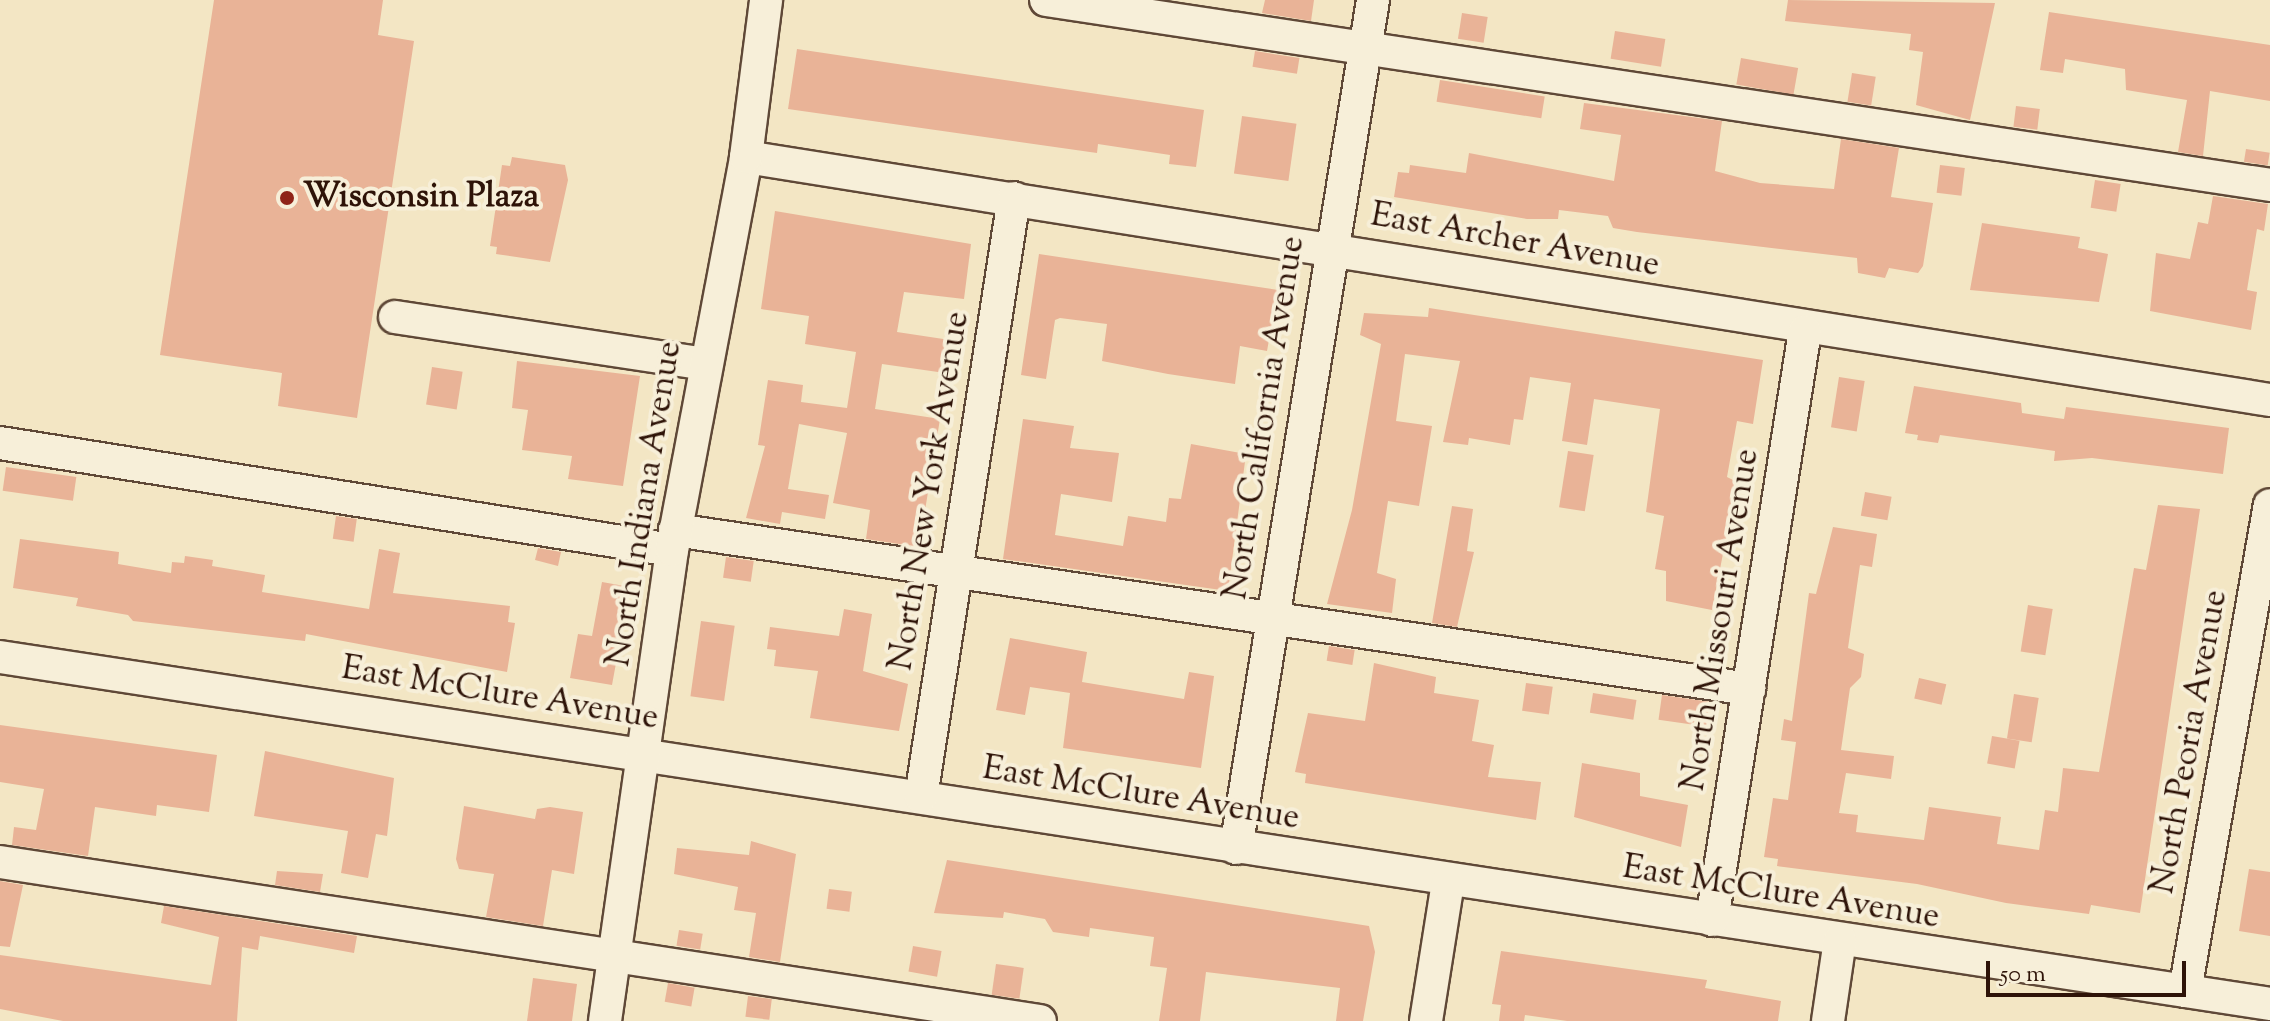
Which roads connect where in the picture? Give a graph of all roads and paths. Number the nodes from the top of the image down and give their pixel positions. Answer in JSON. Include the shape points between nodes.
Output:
{"nodes":[{"id":1,"x":766,"y":0,"type":"edge"},
{"id":2,"x":1046,"y":0,"type":"edge"},
{"id":3,"x":1373,"y":0,"type":"edge"},
{"id":4,"x":1365,"y":49,"type":"junction"},
{"id":5,"x":746,"y":157,"type":"junction"},
{"id":6,"x":2270,"y":185,"type":"edge"},
{"id":7,"x":1014,"y":198,"type":"junction"},
{"id":8,"x":1330,"y":247,"type":"junction"},
{"id":9,"x":395,"y":317,"type":"dead end"},
{"id":10,"x":1805,"y":331,"type":"junction"},
{"id":11,"x":706,"y":364,"type":"junction"},
{"id":12,"x":2270,"y":400,"type":"edge"},
{"id":13,"x":0,"y":443,"type":"edge"},
{"id":14,"x":2270,"y":505,"type":"edge"},
{"id":15,"x":673,"y":540,"type":"junction"},
{"id":16,"x":956,"y":569,"type":"junction"},
{"id":17,"x":1272,"y":617,"type":"junction"},
{"id":18,"x":0,"y":657,"type":"edge"},
{"id":19,"x":1749,"y":689,"type":"junction"},
{"id":20,"x":644,"y":754,"type":"junction"},
{"id":21,"x":921,"y":797,"type":"junction"},
{"id":22,"x":1236,"y":848,"type":"junction"},
{"id":23,"x":0,"y":862,"type":"edge"},
{"id":24,"x":1448,"y":882,"type":"junction"},
{"id":25,"x":1712,"y":920,"type":"junction"},
{"id":26,"x":1840,"y":940,"type":"junction"},
{"id":27,"x":615,"y":955,"type":"junction"},
{"id":28,"x":2185,"y":991,"type":"junction"},
{"id":29,"x":2270,"y":1004,"type":"edge"},
{"id":30,"x":2235,"y":1010,"type":"edge"},
{"id":31,"x":605,"y":1021,"type":"edge"},
{"id":32,"x":1040,"y":1021,"type":"edge"},
{"id":33,"x":1426,"y":1021,"type":"edge"},
{"id":34,"x":1828,"y":1021,"type":"edge"}],
"edges":[{"from":1,"to":5,"type":"street","name":"North Indiana Avenue"},
{"from":2,"to":4,"type":"street"},
{"from":3,"to":4,"type":"street","name":"North California Avenue"},
{"from":4,"to":6,"type":"street"},
{"from":4,"to":8,"type":"street","name":"North California Avenue"},
{"from":5,"to":7,"type":"street","name":"East Archer Avenue"},
{"from":5,"to":11,"type":"street","name":"North Indiana Avenue"},
{"from":7,"to":8,"type":"street","name":"East Archer Avenue"},
{"from":7,"to":16,"type":"street","name":"North New York Avenue"},
{"from":8,"to":10,"type":"street","name":"East Archer Avenue"},
{"from":8,"to":17,"type":"street","name":"North California Avenue"},
{"from":9,"to":11,"type":"street"},
{"from":10,"to":12,"type":"street","name":"East Archer Avenue"},
{"from":10,"to":19,"type":"street","name":"North Missouri Avenue"},
{"from":11,"to":15,"type":"street","name":"North Indiana Avenue"},
{"from":13,"to":15,"type":"street"},
{"from":14,"to":28,"type":"street","name":"North Peoria Avenue"},
{"from":15,"to":16,"type":"street"},
{"from":15,"to":20,"type":"street","name":"North Indiana Avenue"},
{"from":16,"to":17,"type":"street"},
{"from":16,"to":21,"type":"street","name":"North New York Avenue"},
{"from":17,"to":19,"type":"street"},
{"from":17,"to":22,"type":"street","name":"North California Avenue"},
{"from":18,"to":20,"type":"street","name":"East McClure Avenue"},
{"from":19,"to":25,"type":"street","name":"North Missouri Avenue"},
{"from":20,"to":21,"type":"street","name":"East McClure Avenue"},
{"from":20,"to":27,"type":"street","name":"North Indiana Avenue"},
{"from":21,"to":22,"type":"street","name":"East McClure Avenue"},
{"from":22,"to":24,"type":"street","name":"East McClure Avenue"},
{"from":23,"to":27,"type":"street"},
{"from":24,"to":25,"type":"street","name":"East McClure Avenue"},
{"from":24,"to":33,"type":"street"},
{"from":25,"to":26,"type":"street","name":"East McClure Avenue"},
{"from":26,"to":28,"type":"street","name":"East McClure Avenue"},
{"from":26,"to":34,"type":"street"},
{"from":27,"to":31,"type":"street","name":"North Indiana Avenue"},
{"from":27,"to":32,"type":"street"},
{"from":28,"to":30,"type":"street","name":"East McClure Avenue"},
{"from":29,"to":30,"type":"street","name":"East McClure Avenue"}]}
